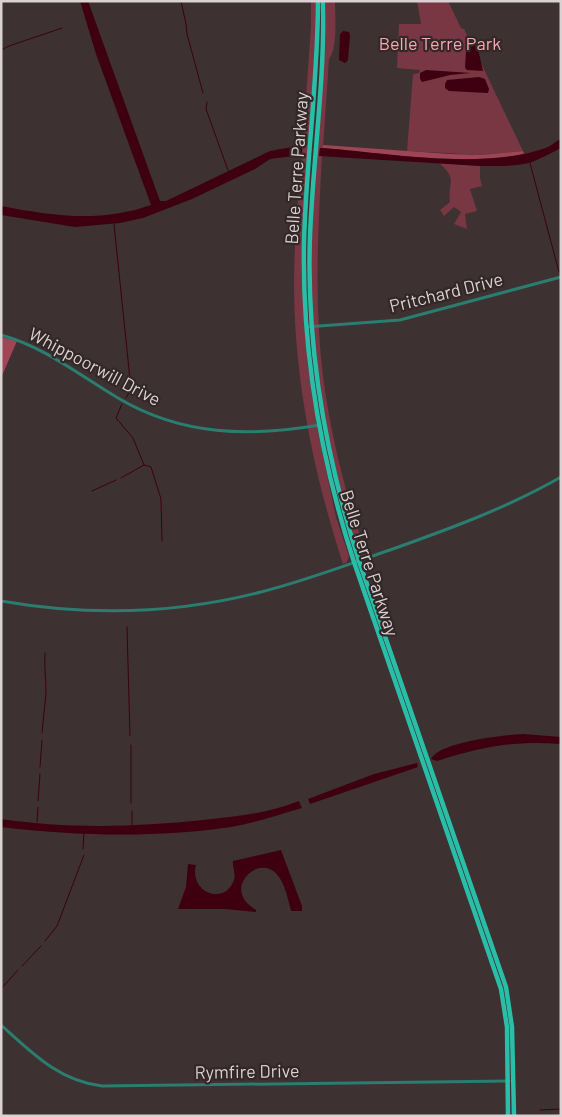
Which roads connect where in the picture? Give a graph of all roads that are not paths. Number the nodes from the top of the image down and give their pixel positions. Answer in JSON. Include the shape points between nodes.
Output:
{"nodes":[{"id":1,"x":318,"y":1,"type":"edge"},
{"id":2,"x":323,"y":1,"type":"edge"},
{"id":3,"x":561,"y":276,"type":"edge"},
{"id":4,"x":309,"y":326,"type":"junction"},
{"id":5,"x":1,"y":335,"type":"edge"},
{"id":6,"x":321,"y":425,"type":"junction"},
{"id":7,"x":561,"y":477,"type":"edge"},
{"id":8,"x":356,"y":562,"type":"junction"},
{"id":9,"x":1,"y":601,"type":"edge"},
{"id":10,"x":1,"y":1025,"type":"edge"},
{"id":11,"x":510,"y":1081,"type":"junction"},
{"id":12,"x":508,"y":1116,"type":"edge"},
{"id":13,"x":514,"y":1116,"type":"edge"}],
"edges":[{"from":1,"to":4,"type":"main road","name":"Belle Terre Parkway","via":[[304,241]]},
{"from":2,"to":4,"type":"main road","name":"Belle Terre Parkway","via":[[310,237]]},
{"from":3,"to":4,"type":"street","name":"Pritchard Drive","via":[[396,321]]},
{"from":4,"to":6,"type":"main road","name":"Belle Terre Parkway"},
{"from":5,"to":6,"type":"street","name":"Whippoorwill Drive","via":[[41,350],[121,400],[174,422],[242,433]]},
{"from":6,"to":8,"type":"main road","name":"Belle Terre Parkway","via":[[338,513]]},
{"from":7,"to":8,"type":"street","via":[[488,514]]},
{"from":8,"to":9,"type":"street","via":[[262,592],[172,608],[84,610]]},
{"from":8,"to":11,"type":"main road","name":"Belle Terre Parkway","via":[[500,989]]},
{"from":10,"to":11,"type":"street","name":"Rymfire Drive","via":[[52,1069],[78,1081],[102,1086]]},
{"from":11,"to":12,"type":"main road","name":"Belle Terre Parkway"},
{"from":11,"to":13,"type":"main road","name":"Belle Terre Parkway"}]}
